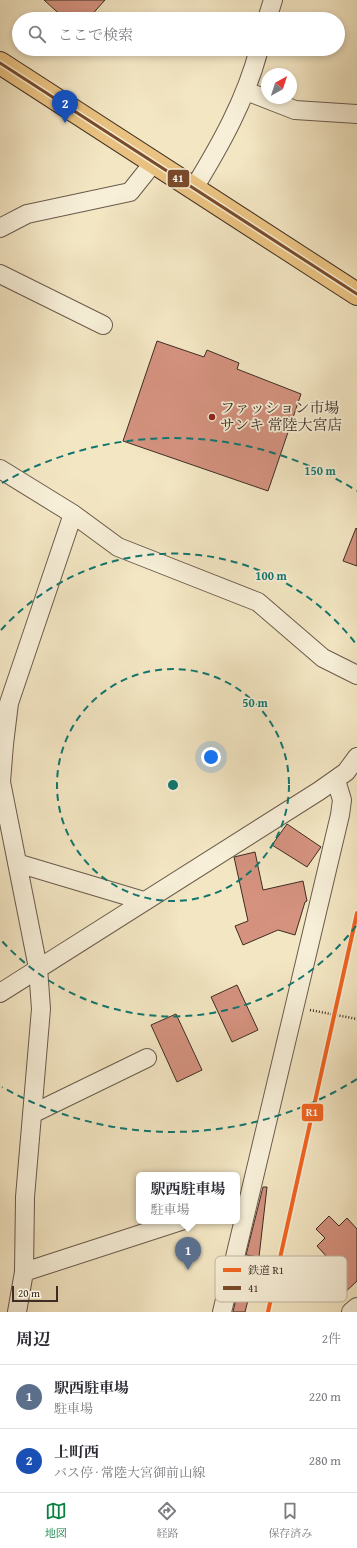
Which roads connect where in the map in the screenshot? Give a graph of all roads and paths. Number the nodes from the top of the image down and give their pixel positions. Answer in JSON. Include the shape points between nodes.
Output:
{"nodes":[{"id":1,"x":272,"y":0,"type":"edge"},
{"id":2,"x":269,"y":12,"type":"edge"},
{"id":3,"x":257,"y":56,"type":"edge"},
{"id":4,"x":0,"y":63,"type":"edge"},
{"id":5,"x":246,"y":91,"type":"junction"},
{"id":6,"x":357,"y":114,"type":"edge"},
{"id":7,"x":154,"y":162,"type":"junction"},
{"id":8,"x":194,"y":188,"type":"junction"},
{"id":9,"x":0,"y":228,"type":"edge"},
{"id":10,"x":0,"y":274,"type":"edge"},
{"id":11,"x":357,"y":294,"type":"edge"},
{"id":12,"x":103,"y":325,"type":"dead end"},
{"id":13,"x":0,"y":469,"type":"edge"},
{"id":14,"x":73,"y":514,"type":"junction"},
{"id":15,"x":357,"y":675,"type":"edge"},
{"id":16,"x":357,"y":757,"type":"edge"},
{"id":17,"x":336,"y":780,"type":"junction"},
{"id":18,"x":17,"y":863,"type":"junction"},
{"id":19,"x":144,"y":901,"type":"junction"},
{"id":20,"x":38,"y":968,"type":"junction"},
{"id":21,"x":0,"y":993,"type":"edge"},
{"id":22,"x":304,"y":1009,"type":"dead end"},
{"id":23,"x":357,"y":1019,"type":"edge"},
{"id":24,"x":147,"y":1058,"type":"dead end"},
{"id":25,"x":32,"y":1114,"type":"junction"},
{"id":26,"x":242,"y":1201,"type":"edge"},
{"id":27,"x":240,"y":1212,"type":"edge"},
{"id":28,"x":172,"y":1224,"type":"edge"},
{"id":29,"x":238,"y":1224,"type":"edge"},
{"id":30,"x":232,"y":1256,"type":"edge"},
{"id":31,"x":24,"y":1272,"type":"junction"},
{"id":32,"x":224,"y":1302,"type":"edge"},
{"id":33,"x":357,"y":1307,"type":"edge"},
{"id":34,"x":18,"y":1312,"type":"edge"},
{"id":35,"x":222,"y":1312,"type":"edge"},
{"id":36,"x":351,"y":1312,"type":"edge"}],
"edges":[{"from":1,"to":2,"type":"street"},
{"from":3,"to":5,"type":"street"},
{"from":4,"to":7,"type":"main road"},
{"from":5,"to":6,"type":"street","via":[[295,110]]},
{"from":5,"to":8,"type":"street"},
{"from":7,"to":8,"type":"main road"},
{"from":7,"to":9,"type":"street","via":[[130,192],[27,214]]},
{"from":8,"to":11,"type":"main road"},
{"from":10,"to":12,"type":"street"},
{"from":13,"to":14,"type":"street"},
{"from":14,"to":15,"type":"street","via":[[118,547],[258,602],[323,658]]},
{"from":14,"to":18,"type":"street","via":[[9,703],[1,782]]},
{"from":16,"to":17,"type":"street"},
{"from":17,"to":19,"type":"street"},
{"from":17,"to":26,"type":"street","via":[[342,800],[340,815]]},
{"from":18,"to":19,"type":"street"},
{"from":18,"to":20,"type":"street"},
{"from":19,"to":20,"type":"street"},
{"from":20,"to":21,"type":"street"},
{"from":20,"to":25,"type":"street","via":[[40,1010]]},
{"from":22,"to":23,"type":"path"},
{"from":24,"to":25,"type":"street"},
{"from":25,"to":31,"type":"street","via":[[25,1197]]},
{"from":26,"to":27,"type":"street"},
{"from":28,"to":31,"type":"street"},
{"from":29,"to":30,"type":"street"},
{"from":31,"to":34,"type":"street"},
{"from":32,"to":35,"type":"street"},
{"from":33,"to":36,"type":"street"}]}
